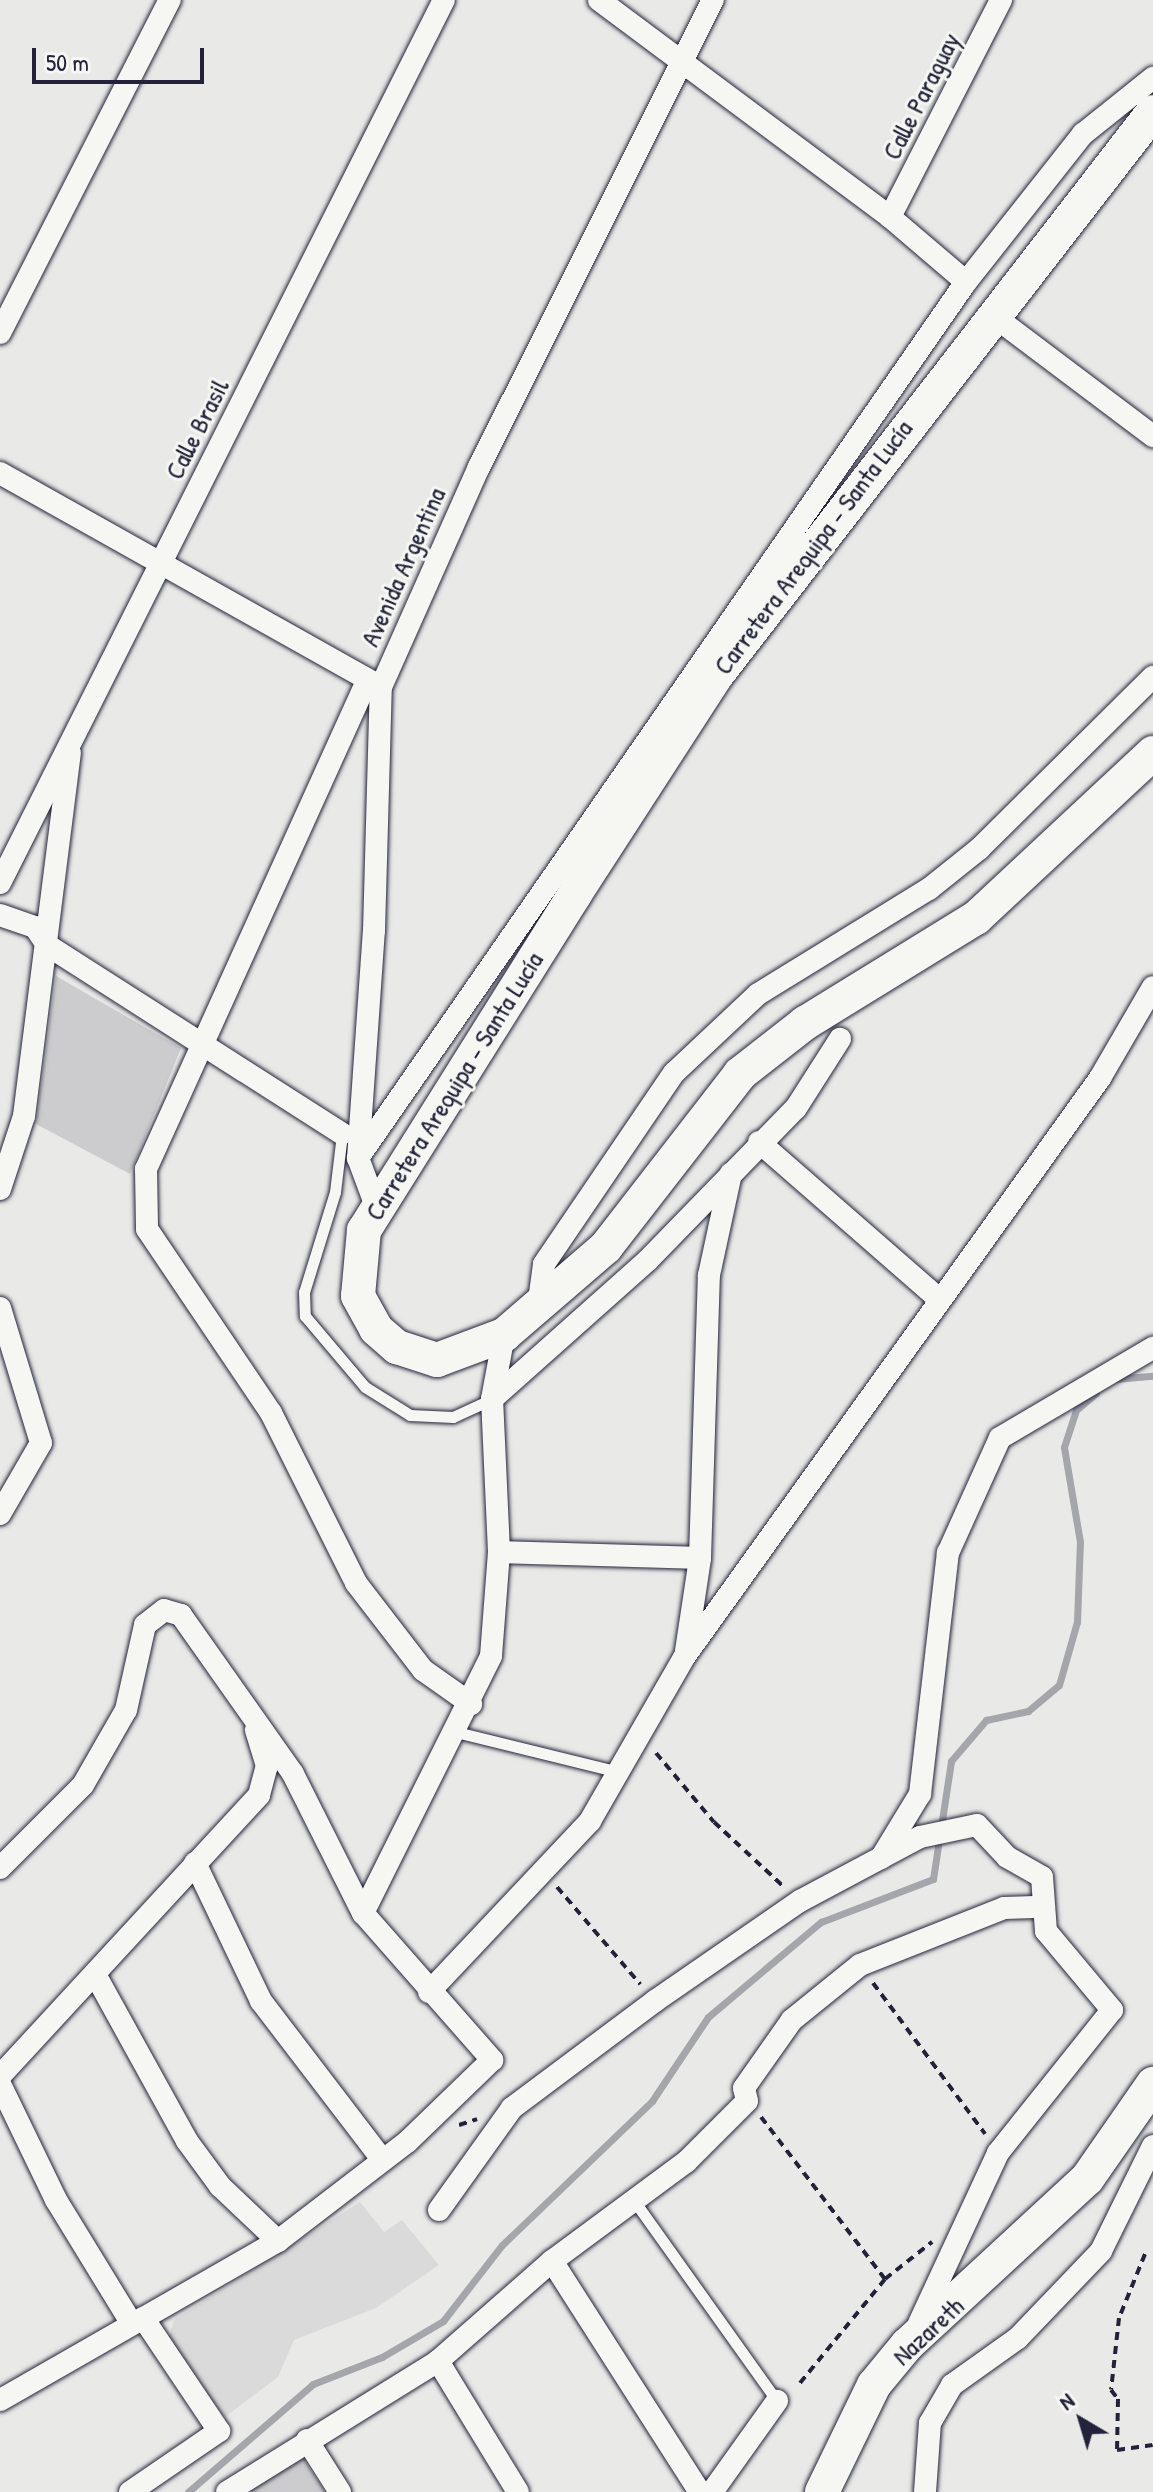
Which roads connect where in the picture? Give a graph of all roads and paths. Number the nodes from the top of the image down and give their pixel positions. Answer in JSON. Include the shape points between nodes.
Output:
{"nodes":[{"id":1,"x":170,"y":0,"type":"edge"},
{"id":2,"x":444,"y":0,"type":"edge"},
{"id":3,"x":599,"y":0,"type":"edge"},
{"id":4,"x":713,"y":0,"type":"edge"},
{"id":5,"x":1001,"y":0,"type":"edge"},
{"id":6,"x":681,"y":63,"type":"junction"},
{"id":7,"x":1153,"y":78,"type":"edge"},
{"id":8,"x":1153,"y":112,"type":"edge"},
{"id":9,"x":890,"y":217,"type":"junction"},
{"id":10,"x":966,"y":282,"type":"junction"},
{"id":11,"x":991,"y":314,"type":"junction"},
{"id":12,"x":0,"y":333,"type":"edge"},
{"id":13,"x":1153,"y":436,"type":"edge"},
{"id":14,"x":0,"y":473,"type":"edge"},
{"id":15,"x":160,"y":563,"type":"junction"},
{"id":16,"x":1153,"y":677,"type":"edge"},
{"id":17,"x":374,"y":684,"type":"junction"},
{"id":18,"x":72,"y":740,"type":"junction"},
{"id":19,"x":1153,"y":753,"type":"edge"},
{"id":20,"x":0,"y":883,"type":"edge"},
{"id":21,"x":0,"y":915,"type":"edge"},
{"id":22,"x":47,"y":945,"type":"junction"},
{"id":23,"x":1153,"y":987,"type":"edge"},
{"id":24,"x":203,"y":1039,"type":"junction"},
{"id":25,"x":840,"y":1039,"type":"dead end"},
{"id":26,"x":342,"y":1134,"type":"joint"},
{"id":27,"x":759,"y":1142,"type":"junction"},
{"id":28,"x":358,"y":1158,"type":"junction"},
{"id":29,"x":731,"y":1171,"type":"junction"},
{"id":30,"x":0,"y":1189,"type":"edge"},
{"id":31,"x":377,"y":1209,"type":"junction"},
{"id":32,"x":939,"y":1299,"type":"junction"},
{"id":33,"x":0,"y":1308,"type":"edge"},
{"id":34,"x":538,"y":1308,"type":"junction"},
{"id":35,"x":504,"y":1335,"type":"junction"},
{"id":36,"x":1153,"y":1348,"type":"edge"},
{"id":37,"x":492,"y":1399,"type":"junction"},
{"id":38,"x":0,"y":1514,"type":"edge"},
{"id":39,"x":499,"y":1552,"type":"junction"},
{"id":40,"x":700,"y":1558,"type":"junction"},
{"id":41,"x":685,"y":1656,"type":"junction"},
{"id":42,"x":471,"y":1704,"type":"junction"},
{"id":43,"x":249,"y":1706,"type":"junction"},
{"id":44,"x":456,"y":1732,"type":"junction"},
{"id":45,"x":644,"y":1739,"type":"junction"},
{"id":46,"x":623,"y":1774,"type":"junction"},
{"id":47,"x":878,"y":1862,"type":"junction"},
{"id":48,"x":195,"y":1863,"type":"junction"},
{"id":49,"x":0,"y":1868,"type":"edge"},
{"id":50,"x":545,"y":1873,"type":"junction"},
{"id":51,"x":800,"y":1901,"type":"junction"},
{"id":52,"x":1042,"y":1907,"type":"junction"},
{"id":53,"x":363,"y":1913,"type":"junction"},
{"id":54,"x":860,"y":1965,"type":"junction"},
{"id":55,"x":96,"y":1976,"type":"junction"},
{"id":56,"x":429,"y":1992,"type":"junction"},
{"id":57,"x":655,"y":2001,"type":"junction"},
{"id":58,"x":0,"y":2076,"type":"edge"},
{"id":59,"x":0,"y":2084,"type":"edge"},
{"id":60,"x":1153,"y":2084,"type":"edge"},
{"id":61,"x":747,"y":2101,"type":"junction"},
{"id":62,"x":1153,"y":2146,"type":"edge"},
{"id":63,"x":998,"y":2153,"type":"junction"},
{"id":64,"x":382,"y":2159,"type":"junction"},
{"id":65,"x":635,"y":2202,"type":"junction"},
{"id":66,"x":439,"y":2210,"type":"dead end"},
{"id":67,"x":943,"y":2233,"type":"dead end"},
{"id":68,"x":278,"y":2241,"type":"junction"},
{"id":69,"x":1145,"y":2254,"type":"dead end"},
{"id":70,"x":552,"y":2261,"type":"junction"},
{"id":71,"x":885,"y":2279,"type":"junction"},
{"id":72,"x":138,"y":2321,"type":"junction"},
{"id":73,"x":907,"y":2345,"type":"junction"},
{"id":74,"x":438,"y":2361,"type":"junction"},
{"id":75,"x":800,"y":2383,"type":"dead end"},
{"id":76,"x":0,"y":2400,"type":"edge"},
{"id":77,"x":777,"y":2401,"type":"joint"},
{"id":78,"x":307,"y":2440,"type":"junction"},
{"id":79,"x":1153,"y":2445,"type":"edge"},
{"id":80,"x":130,"y":2492,"type":"edge"},
{"id":81,"x":227,"y":2492,"type":"edge"},
{"id":82,"x":340,"y":2492,"type":"edge"},
{"id":83,"x":518,"y":2492,"type":"edge"},
{"id":84,"x":700,"y":2492,"type":"edge"},
{"id":85,"x":712,"y":2492,"type":"edge"},
{"id":86,"x":822,"y":2492,"type":"edge"},
{"id":87,"x":925,"y":2492,"type":"edge"}],
"edges":[{"from":1,"to":12,"type":"street"},
{"from":2,"to":15,"type":"street","name":"Calle Brasil"},
{"from":3,"to":6,"type":"street"},
{"from":4,"to":6,"type":"street","name":"Avenida Argentina"},
{"from":5,"to":9,"type":"street","name":"Calle Paraguay"},
{"from":6,"to":9,"type":"street"},
{"from":6,"to":17,"type":"street","name":"Avenida Argentina"},
{"from":7,"to":10,"type":"street","via":[[1083,134]]},
{"from":8,"to":11,"type":"main road","name":"Carretera Arequipa - Santa Lucía"},
{"from":9,"to":10,"type":"street"},
{"from":10,"to":28,"type":"street"},
{"from":11,"to":13,"type":"street"},
{"from":11,"to":31,"type":"main road","name":"Carretera Arequipa - Santa Lucía","via":[[716,676]]},
{"from":14,"to":15,"type":"street"},
{"from":15,"to":17,"type":"street"},
{"from":15,"to":18,"type":"street","name":"Calle Brasil"},
{"from":16,"to":34,"type":"street","via":[[979,849],[929,889],[758,994],[674,1073],[544,1264]]},
{"from":17,"to":24,"type":"street"},
{"from":17,"to":28,"type":"street","name":"Avenida Argentina"},
{"from":18,"to":20,"type":"street","name":"Calle Brasil"},
{"from":18,"to":22,"type":"street"},
{"from":19,"to":34,"type":"main road","name":"Carretera Arequipa - Santa Lucía","via":[[976,918],[805,1023],[740,1074],[606,1247]]},
{"from":21,"to":22,"type":"street","via":[[35,927]]},
{"from":22,"to":24,"type":"street"},
{"from":22,"to":30,"type":"street","via":[[24,1116]]},
{"from":23,"to":32,"type":"street","via":[[1100,1078]]},
{"from":24,"to":26,"type":"street"},
{"from":24,"to":42,"type":"street","via":[[146,1169],[147,1229],[271,1413],[356,1583],[423,1670]]},
{"from":25,"to":27,"type":"street","via":[[796,1108]]},
{"from":26,"to":37,"type":"lane","via":[[335,1192],[304,1292],[305,1316],[365,1387],[410,1415],[453,1417]]},
{"from":27,"to":29,"type":"street"},
{"from":27,"to":32,"type":"street"},
{"from":28,"to":31,"type":"street","name":"Avenida Argentina"},
{"from":29,"to":37,"type":"street","via":[[648,1260]]},
{"from":29,"to":40,"type":"street","via":[[709,1275]]},
{"from":31,"to":35,"type":"main road","name":"Carretera Arequipa - Santa Lucía","via":[[356,1264],[358,1296],[386,1340],[437,1360]]},
{"from":32,"to":41,"type":"street"},
{"from":33,"to":38,"type":"street","via":[[41,1443]]},
{"from":34,"to":35,"type":"main road","name":"Carretera Arequipa - Santa Lucía"},
{"from":35,"to":37,"type":"street"},
{"from":36,"to":47,"type":"street","via":[[1000,1438],[948,1553],[920,1794]]},
{"from":37,"to":39,"type":"street"},
{"from":39,"to":40,"type":"street"},
{"from":39,"to":42,"type":"street","via":[[491,1656]]},
{"from":40,"to":41,"type":"street"},
{"from":41,"to":45,"type":"street"},
{"from":42,"to":44,"type":"street"},
{"from":43,"to":48,"type":"street","via":[[267,1766],[259,1795]]},
{"from":43,"to":49,"type":"street","via":[[192,1624],[164,1610],[145,1625],[126,1710],[83,1785]]},
{"from":43,"to":53,"type":"street","via":[[293,1774]]},
{"from":44,"to":46,"type":"lane"},
{"from":44,"to":53,"type":"street"},
{"from":45,"to":46,"type":"street"},
{"from":45,"to":51,"type":"path","via":[[714,1822]]},
{"from":46,"to":50,"type":"street"},
{"from":47,"to":51,"type":"street"},
{"from":47,"to":52,"type":"street","via":[[930,1833],[977,1825],[1007,1857],[1042,1877]]},
{"from":48,"to":55,"type":"street"},
{"from":48,"to":64,"type":"street","via":[[261,2001]]},
{"from":50,"to":56,"type":"street","via":[[458,1953]]},
{"from":50,"to":57,"type":"path"},
{"from":51,"to":57,"type":"street"},
{"from":52,"to":54,"type":"street","via":[[1004,1908]]},
{"from":52,"to":63,"type":"street","via":[[1046,1931],[1112,2010]]},
{"from":53,"to":56,"type":"street"},
{"from":54,"to":61,"type":"street","via":[[792,2020],[744,2088]]},
{"from":54,"to":63,"type":"path"},
{"from":55,"to":58,"type":"street"},
{"from":55,"to":68,"type":"street","via":[[187,2141],[220,2186]]},
{"from":56,"to":64,"type":"street","via":[[492,2060]]},
{"from":57,"to":66,"type":"street","via":[[512,2108]]},
{"from":59,"to":72,"type":"street","via":[[56,2200]]},
{"from":60,"to":73,"type":"main road","name":"Nazareth","via":[[1087,2179]]},
{"from":61,"to":65,"type":"street"},
{"from":61,"to":71,"type":"path"},
{"from":62,"to":87,"type":"street","via":[[1101,2251],[1018,2338],[952,2385],[930,2423]]},
{"from":63,"to":73,"type":"street","via":[[956,2257]]},
{"from":64,"to":68,"type":"street"},
{"from":65,"to":70,"type":"street"},
{"from":65,"to":77,"type":"lane"},
{"from":67,"to":71,"type":"path"},
{"from":68,"to":72,"type":"street"},
{"from":69,"to":79,"type":"path","via":[[1119,2318],[1111,2390],[1118,2399],[1117,2450]]},
{"from":70,"to":74,"type":"street"},
{"from":70,"to":84,"type":"street"},
{"from":71,"to":75,"type":"path"},
{"from":72,"to":76,"type":"street"},
{"from":72,"to":80,"type":"street","via":[[219,2431]]},
{"from":73,"to":86,"type":"main road","name":"Nazareth","via":[[874,2385]]},
{"from":74,"to":78,"type":"street"},
{"from":74,"to":83,"type":"street"},
{"from":77,"to":85,"type":"street"},
{"from":78,"to":81,"type":"street"},
{"from":78,"to":82,"type":"street"}]}
